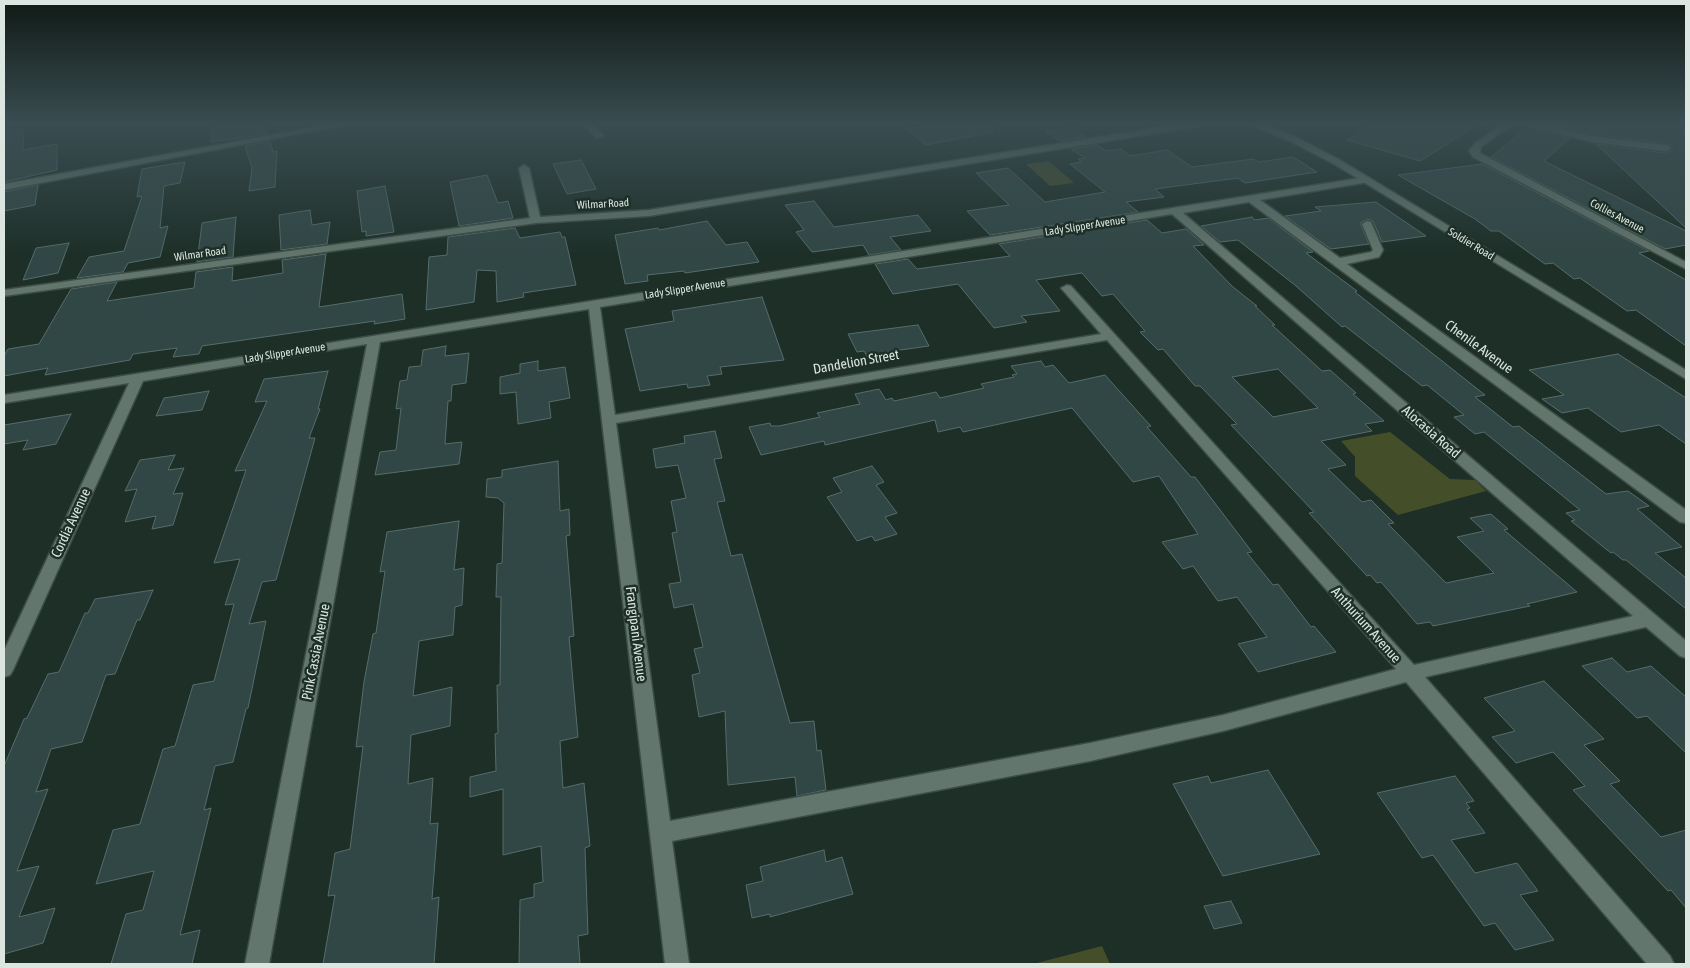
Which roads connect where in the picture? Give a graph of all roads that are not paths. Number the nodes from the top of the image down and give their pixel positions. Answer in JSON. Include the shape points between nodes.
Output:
{"nodes":[{"id":1,"x":106,"y":168,"type":"edge"},
{"id":2,"x":524,"y":168,"type":"dead end"},
{"id":3,"x":923,"y":168,"type":"edge"},
{"id":4,"x":1347,"y":168,"type":"edge"},
{"id":5,"x":1502,"y":168,"type":"edge"},
{"id":6,"x":1366,"y":180,"type":"junction"},
{"id":7,"x":4,"y":187,"type":"edge"},
{"id":8,"x":1253,"y":200,"type":"junction"},
{"id":9,"x":1176,"y":212,"type":"junction"},
{"id":10,"x":536,"y":220,"type":"junction"},
{"id":11,"x":1367,"y":224,"type":"dead end"},
{"id":12,"x":1681,"y":259,"type":"edge"},
{"id":13,"x":1338,"y":262,"type":"junction"},
{"id":14,"x":1686,"y":266,"type":"edge"},
{"id":15,"x":1067,"y":288,"type":"dead end"},
{"id":16,"x":4,"y":293,"type":"edge"},
{"id":17,"x":594,"y":304,"type":"junction"},
{"id":18,"x":1109,"y":336,"type":"junction"},
{"id":19,"x":374,"y":339,"type":"junction"},
{"id":20,"x":1686,"y":375,"type":"edge"},
{"id":21,"x":138,"y":377,"type":"junction"},
{"id":22,"x":4,"y":399,"type":"edge"},
{"id":23,"x":609,"y":420,"type":"junction"},
{"id":24,"x":1686,"y":518,"type":"edge"},
{"id":25,"x":1649,"y":619,"type":"junction"},
{"id":26,"x":1686,"y":651,"type":"edge"},
{"id":27,"x":4,"y":670,"type":"edge"},
{"id":28,"x":1410,"y":674,"type":"junction"},
{"id":29,"x":661,"y":834,"type":"junction"},
{"id":30,"x":257,"y":964,"type":"edge"},
{"id":31,"x":677,"y":964,"type":"edge"},
{"id":32,"x":1662,"y":964,"type":"edge"}],
"edges":[{"from":1,"to":7,"type":"street"},
{"from":2,"to":10,"type":"street"},
{"from":3,"to":10,"type":"street","name":"Wilmar Road","via":[[649,213]]},
{"from":4,"to":6,"type":"street","name":"Soldier Road"},
{"from":5,"to":12,"type":"street","name":"Collies Avenue"},
{"from":6,"to":8,"type":"street","name":"Lady Slipper Avenue"},
{"from":6,"to":20,"type":"street","name":"Soldier Road"},
{"from":8,"to":9,"type":"street","name":"Lady Slipper Avenue"},
{"from":8,"to":13,"type":"street","name":"Chenile Avenue"},
{"from":9,"to":17,"type":"street","name":"Lady Slipper Avenue"},
{"from":9,"to":25,"type":"street","name":"Alocasia Road"},
{"from":10,"to":16,"type":"street","name":"Wilmar Road"},
{"from":11,"to":13,"type":"street","via":[[1378,250],[1375,255]]},
{"from":12,"to":14,"type":"street","name":"Collies Avenue"},
{"from":13,"to":24,"type":"street","name":"Chenile Avenue"},
{"from":15,"to":18,"type":"street","name":"Anthurium Avenue"},
{"from":17,"to":19,"type":"street","name":"Lady Slipper Avenue"},
{"from":17,"to":23,"type":"street","name":"Frangipani Avenue"},
{"from":18,"to":23,"type":"street","name":"Dandelion Street"},
{"from":18,"to":28,"type":"street","name":"Anthurium Avenue"},
{"from":19,"to":21,"type":"street","name":"Lady Slipper Avenue"},
{"from":19,"to":30,"type":"street","name":"Pink Cassia Avenue"},
{"from":21,"to":22,"type":"street","name":"Lady Slipper Avenue"},
{"from":21,"to":27,"type":"street","name":"Cordia Avenue"},
{"from":23,"to":29,"type":"street","name":"Frangipani Avenue"},
{"from":25,"to":26,"type":"street","name":"Alocasia Road"},
{"from":25,"to":28,"type":"street"},
{"from":28,"to":29,"type":"street","via":[[1223,723],[1090,752]]},
{"from":28,"to":32,"type":"street","name":"Anthurium Avenue"},
{"from":29,"to":31,"type":"street","name":"Frangipani Avenue"}]}
